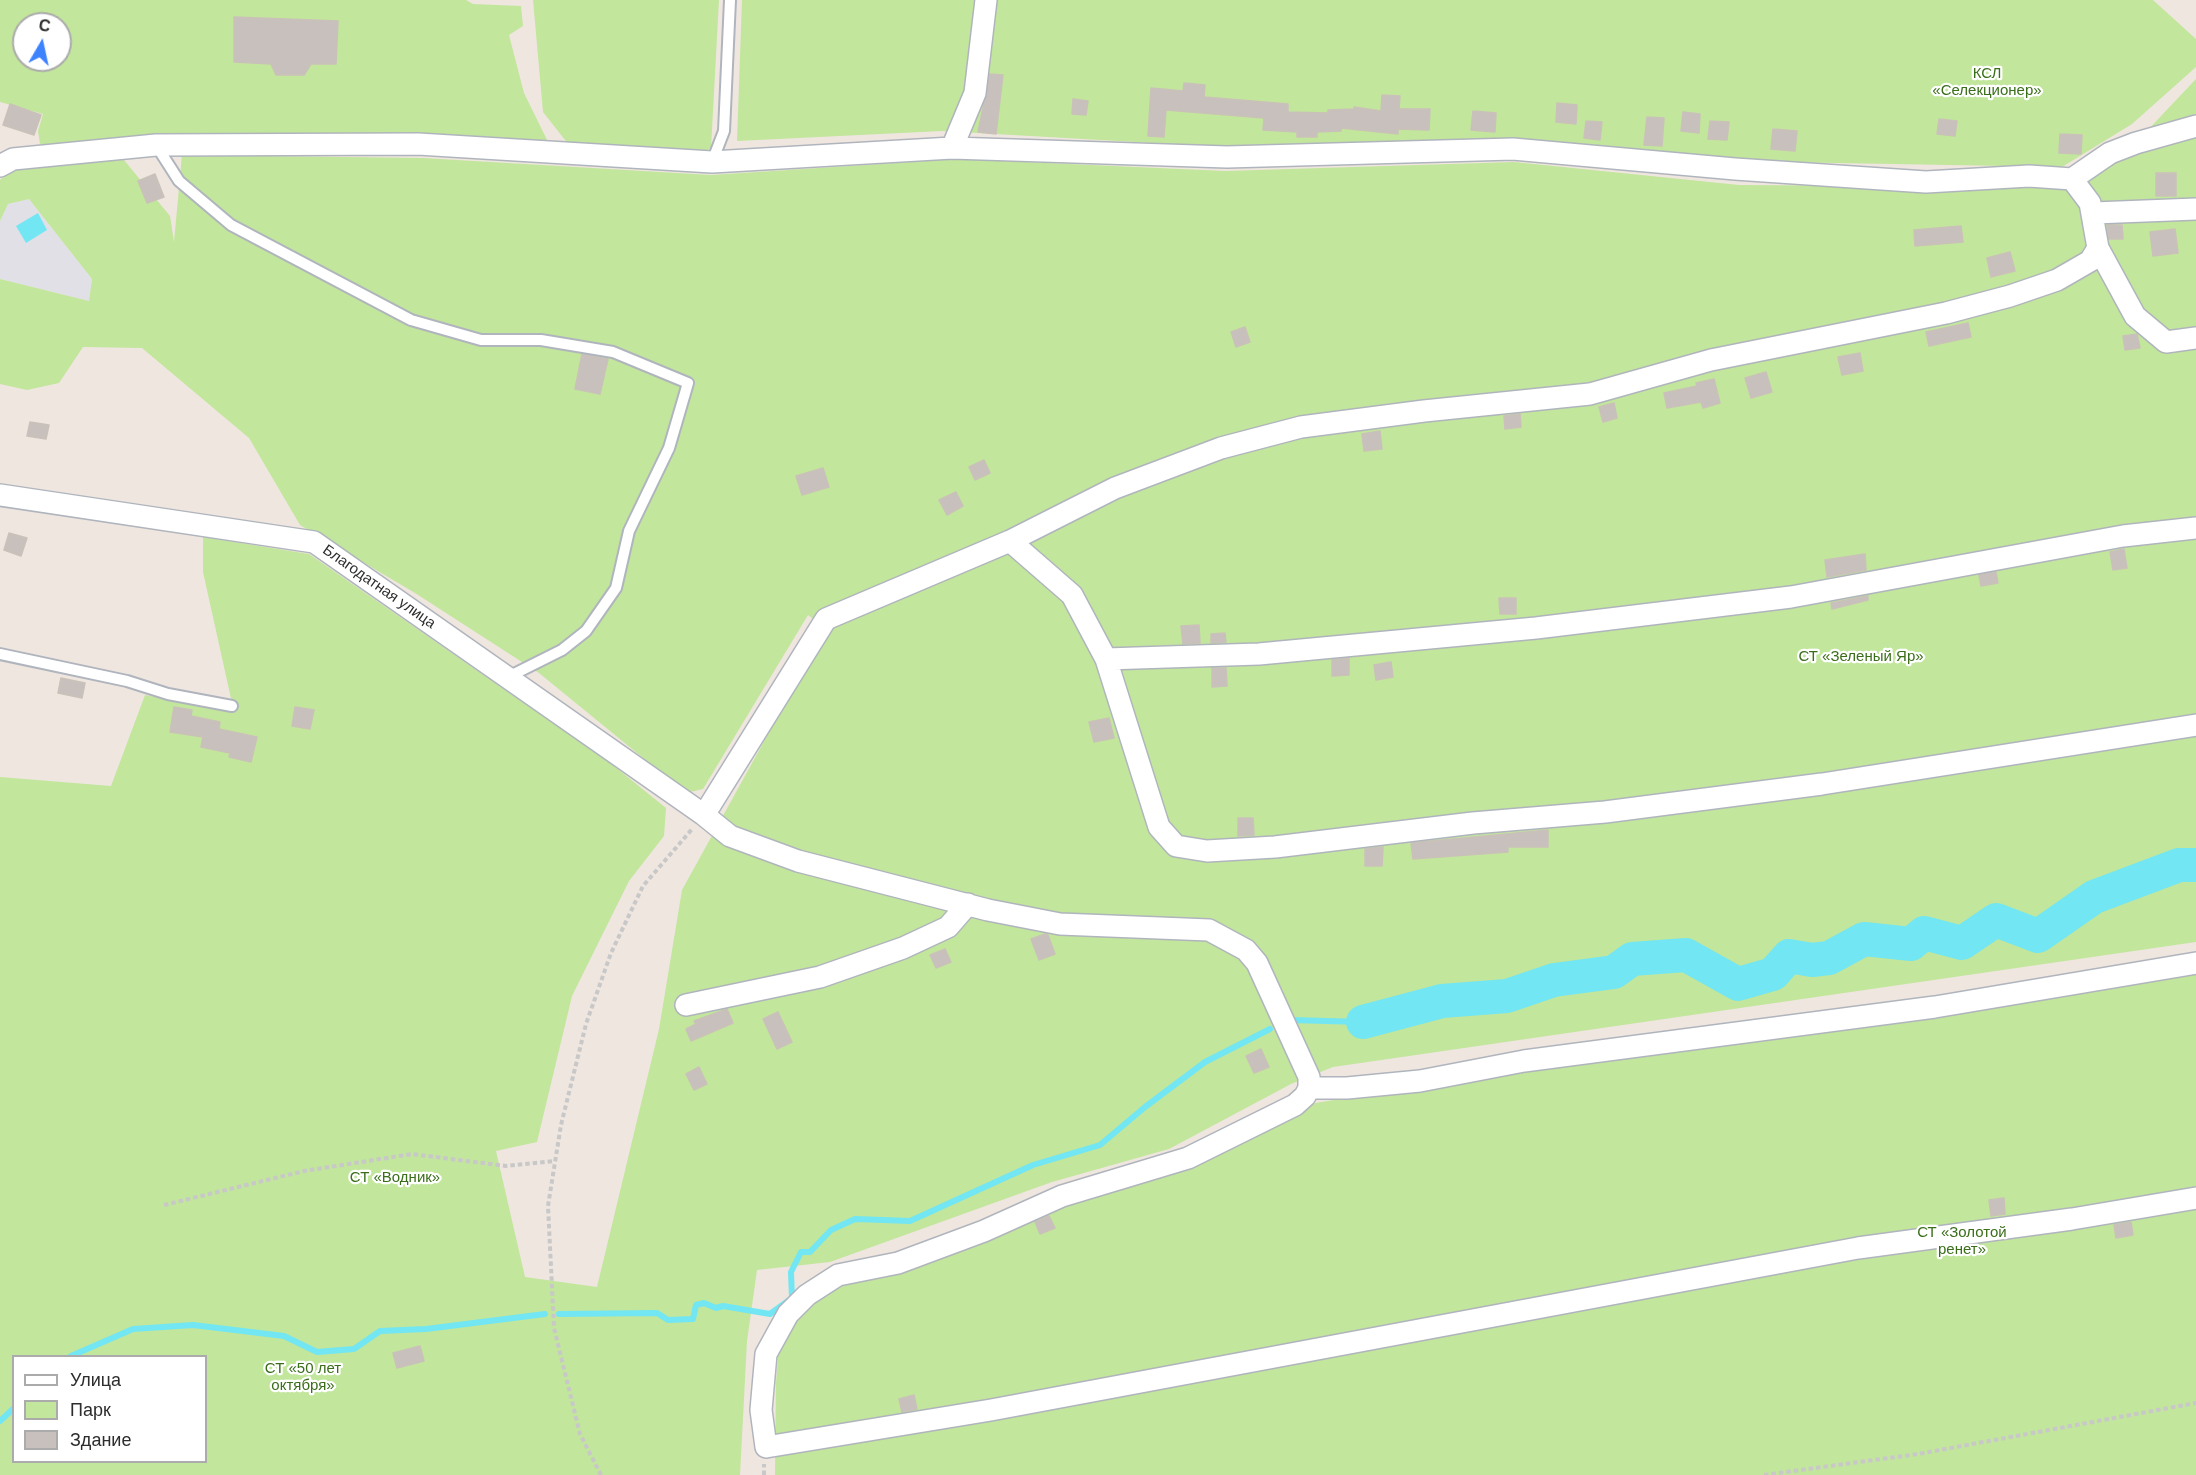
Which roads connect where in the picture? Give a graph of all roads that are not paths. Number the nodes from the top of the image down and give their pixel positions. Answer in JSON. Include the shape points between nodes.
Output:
{"nodes":[{"id":1,"x":730,"y":0,"type":"edge"},
{"id":2,"x":986,"y":0,"type":"edge"},
{"id":3,"x":2196,"y":126,"type":"edge"},
{"id":4,"x":156,"y":145,"type":"junction"},
{"id":5,"x":952,"y":148,"type":"junction"},
{"id":6,"x":6,"y":162,"type":"edge"},
{"id":7,"x":712,"y":162,"type":"junction"},
{"id":8,"x":2072,"y":179,"type":"junction"},
{"id":9,"x":2196,"y":209,"type":"edge"},
{"id":10,"x":2094,"y":213,"type":"junction"},
{"id":11,"x":2098,"y":248,"type":"junction"},
{"id":12,"x":2196,"y":338,"type":"edge"},
{"id":13,"x":0,"y":495,"type":"edge"},
{"id":14,"x":2196,"y":528,"type":"edge"},
{"id":15,"x":1010,"y":541,"type":"junction"},
{"id":16,"x":0,"y":654,"type":"edge"},
{"id":17,"x":1107,"y":659,"type":"junction"},
{"id":18,"x":508,"y":677,"type":"junction"},
{"id":19,"x":232,"y":706,"type":"dead end"},
{"id":20,"x":2196,"y":725,"type":"edge"},
{"id":21,"x":704,"y":815,"type":"junction"},
{"id":22,"x":968,"y":904,"type":"junction"},
{"id":23,"x":2196,"y":963,"type":"edge"},
{"id":24,"x":686,"y":1005,"type":"dead end"},
{"id":25,"x":1310,"y":1088,"type":"junction"},
{"id":26,"x":2196,"y":1198,"type":"edge"}],
"edges":[{"from":1,"to":7,"type":"lane","via":[[724,131]]},
{"from":2,"to":5,"type":"street","via":[[975,93]]},
{"from":3,"to":8,"type":"street","via":[[2110,153]]},
{"from":4,"to":6,"type":"street"},
{"from":4,"to":7,"type":"street","via":[[418,144]]},
{"from":4,"to":18,"type":"lane","via":[[178,181],[231,225],[411,320],[481,340],[542,340],[613,352],[688,383],[669,448],[629,531],[616,588],[586,631],[562,651]]},
{"from":5,"to":7,"type":"street"},
{"from":5,"to":8,"type":"street","via":[[1227,157],[1513,149],[1926,182],[2029,176]]},
{"from":8,"to":10,"type":"street"},
{"from":9,"to":10,"type":"street"},
{"from":10,"to":11,"type":"street"},
{"from":11,"to":12,"type":"street","via":[[2135,316],[2166,342]]},
{"from":11,"to":15,"type":"street","via":[[2090,261],[2057,280],[1946,313],[1711,360],[1590,394],[1302,427],[1221,448],[1115,488]]},
{"from":13,"to":18,"type":"street","name":"Благодатная улица","via":[[314,542]]},
{"from":14,"to":17,"type":"street","via":[[2123,536],[1791,597],[1536,628],[1259,654]]},
{"from":15,"to":17,"type":"street","via":[[1072,595]]},
{"from":15,"to":21,"type":"street","via":[[826,619]]},
{"from":16,"to":19,"type":"lane"},
{"from":17,"to":20,"type":"street","via":[[1159,827],[1176,846],[1207,851],[1605,812],[1822,784]]},
{"from":18,"to":21,"type":"street","name":"Благодатная улица"},
{"from":21,"to":22,"type":"street","name":"Благодатная улица","via":[[730,836],[798,861]]},
{"from":22,"to":24,"type":"street","via":[[948,927],[893,952],[820,977]]},
{"from":22,"to":25,"type":"street","name":"Благодатная улица","via":[[1060,924],[1209,930],[1227,938],[1257,963],[1309,1077]]},
{"from":23,"to":25,"type":"street","via":[[1935,1007],[1524,1061],[1420,1081]]},
{"from":25,"to":26,"type":"street","via":[[1295,1106],[1188,1158],[1062,1196],[898,1263],[838,1275],[807,1295],[788,1314],[766,1354],[761,1410],[766,1447],[991,1410],[1858,1248]]}]}
